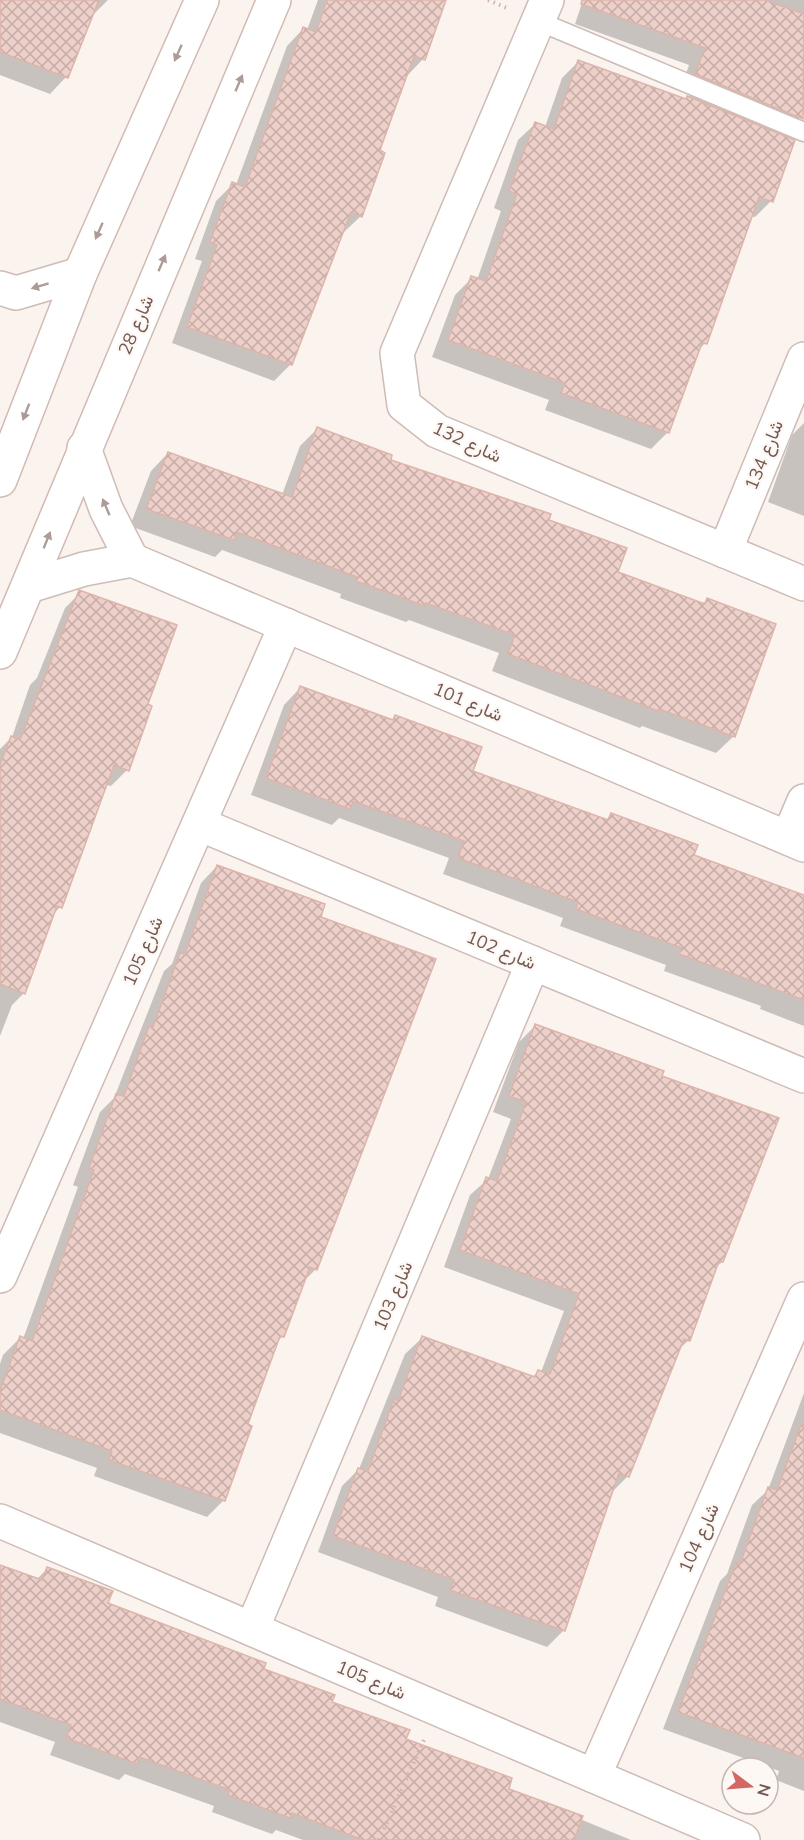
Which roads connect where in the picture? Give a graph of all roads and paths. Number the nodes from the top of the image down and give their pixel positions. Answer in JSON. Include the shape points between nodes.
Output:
{"nodes":[{"id":1,"x":202,"y":0,"type":"edge"},
{"id":2,"x":274,"y":0,"type":"edge"},
{"id":3,"x":542,"y":10,"type":"edge"},
{"id":4,"x":804,"y":132,"type":"edge"},
{"id":5,"x":80,"y":273,"type":"junction"},
{"id":6,"x":0,"y":288,"type":"edge"},
{"id":7,"x":804,"y":359,"type":"edge"},
{"id":8,"x":84,"y":448,"type":"junction"},
{"id":9,"x":0,"y":480,"type":"edge"},
{"id":10,"x":725,"y":551,"type":"junction"},
{"id":11,"x":132,"y":560,"type":"junction"},
{"id":12,"x":804,"y":584,"type":"edge"},
{"id":13,"x":29,"y":586,"type":"junction"},
{"id":14,"x":286,"y":625,"type":"junction"},
{"id":15,"x":0,"y":652,"type":"edge"},
{"id":16,"x":804,"y":801,"type":"edge"},
{"id":17,"x":199,"y":824,"type":"junction"},
{"id":18,"x":796,"y":841,"type":"edge"},
{"id":19,"x":533,"y":963,"type":"junction"},
{"id":20,"x":804,"y":1076,"type":"edge"},
{"id":21,"x":0,"y":1276,"type":"edge"},
{"id":22,"x":804,"y":1299,"type":"edge"},
{"id":23,"x":0,"y":1521,"type":"edge"},
{"id":24,"x":252,"y":1629,"type":"junction"},
{"id":25,"x":438,"y":1709,"type":"junction"},
{"id":26,"x":594,"y":1776,"type":"junction"},
{"id":27,"x":379,"y":1840,"type":"edge"},
{"id":28,"x":743,"y":1840,"type":"edge"}],
"edges":[{"from":1,"to":5,"type":"street","one_way":true},
{"from":8,"to":2,"type":"street","name":"شارع 28","one_way":true},
{"from":3,"to":4,"type":"lane"},
{"from":3,"to":10,"type":"street","name":"شارع 132","via":[[397,353],[404,405],[437,431]]},
{"from":5,"to":6,"type":"street","one_way":true,"via":[[16,293]]},
{"from":5,"to":9,"type":"street","one_way":true},
{"from":7,"to":10,"type":"street","name":"شارع 134"},
{"from":11,"to":8,"type":"street","one_way":true,"via":[[106,508]]},
{"from":13,"to":8,"type":"street","name":"شارع 28","one_way":true},
{"from":10,"to":12,"type":"street","name":"شارع 132"},
{"from":11,"to":13,"type":"street","via":[[84,569]]},
{"from":11,"to":14,"type":"street","name":"شارع 101"},
{"from":13,"to":15,"type":"street","name":"شارع 28"},
{"from":14,"to":17,"type":"street","name":"شارع 105"},
{"from":14,"to":18,"type":"street","name":"شارع 101"},
{"from":16,"to":18,"type":"street"},
{"from":17,"to":19,"type":"street","name":"شارع 102"},
{"from":17,"to":21,"type":"street","name":"شارع 105"},
{"from":19,"to":20,"type":"street","name":"شارع 102"},
{"from":19,"to":24,"type":"street","name":"شارع 103"},
{"from":22,"to":26,"type":"street","name":"شارع 104"},
{"from":23,"to":24,"type":"street","name":"شارع 105"},
{"from":24,"to":25,"type":"street","name":"شارع 105"},
{"from":25,"to":26,"type":"street","name":"شارع 105"},
{"from":25,"to":27,"type":"path"},
{"from":26,"to":28,"type":"street","name":"شارع 105"}]}
